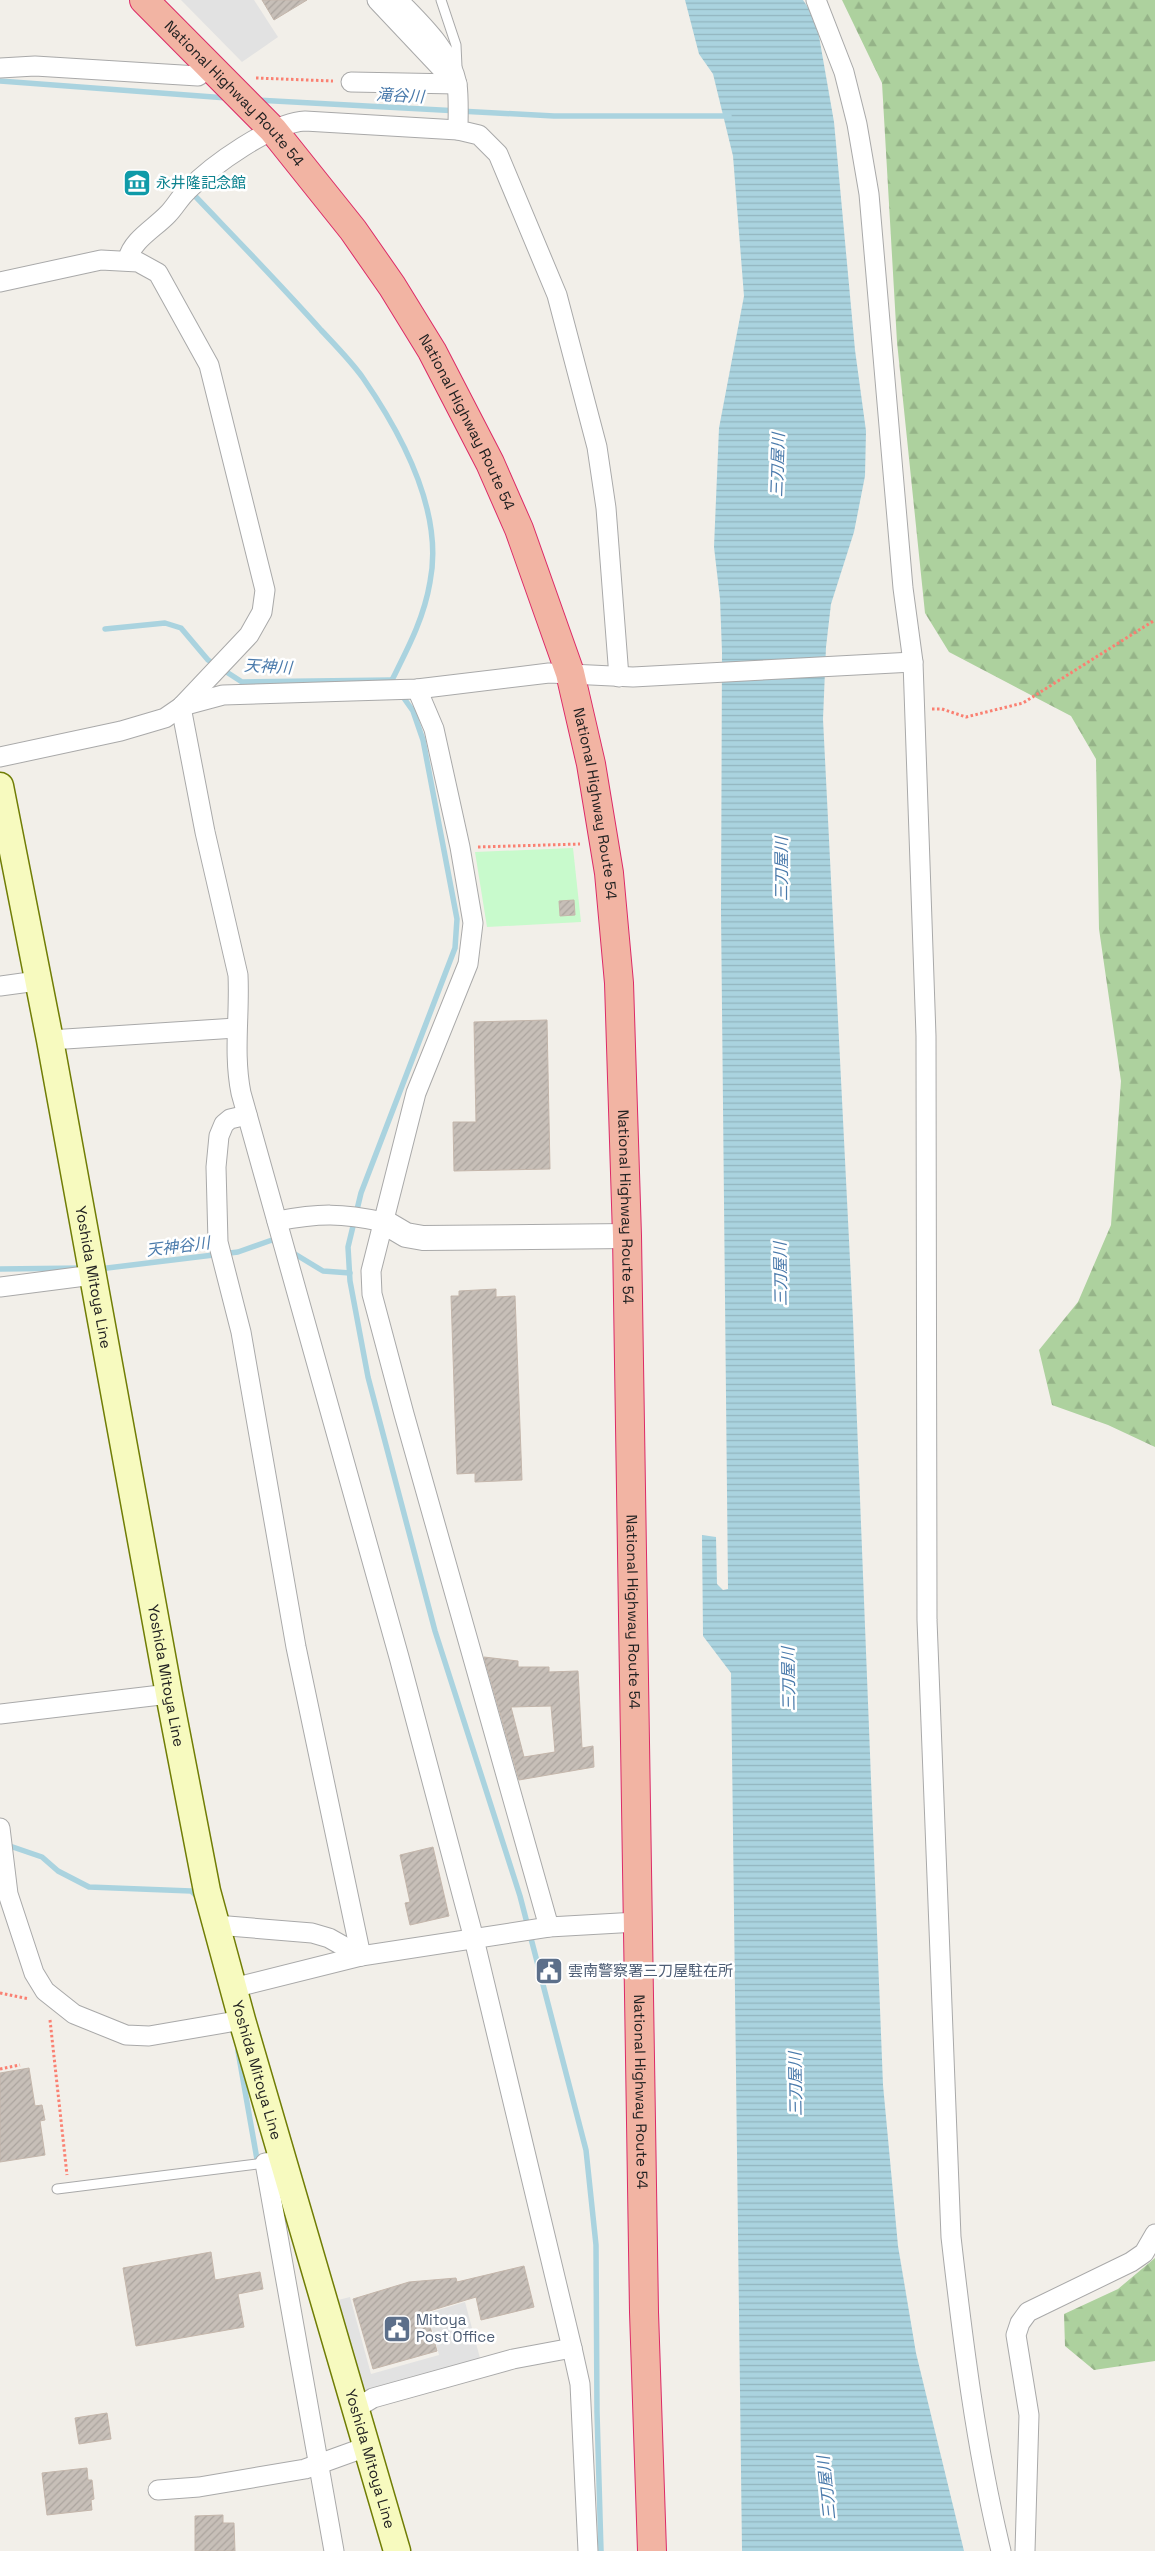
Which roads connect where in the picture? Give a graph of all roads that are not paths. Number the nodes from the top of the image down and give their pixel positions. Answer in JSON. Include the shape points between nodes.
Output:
{"nodes":[{"id":1,"x":144,"y":0,"type":"edge"},
{"id":2,"x":377,"y":0,"type":"edge"},
{"id":3,"x":398,"y":0,"type":"edge"},
{"id":4,"x":441,"y":0,"type":"edge"},
{"id":5,"x":816,"y":0,"type":"edge"},
{"id":6,"x":211,"y":67,"type":"junction"},
{"id":7,"x":0,"y":68,"type":"edge"},
{"id":8,"x":351,"y":82,"type":"road end"},
{"id":9,"x":456,"y":86,"type":"junction"},
{"id":10,"x":458,"y":126,"type":"junction"},
{"id":11,"x":273,"y":130,"type":"junction"},
{"id":12,"x":128,"y":259,"type":"junction"},
{"id":13,"x":0,"y":282,"type":"edge"},
{"id":14,"x":908,"y":662,"type":"junction"},
{"id":15,"x":570,"y":673,"type":"junction"},
{"id":16,"x":626,"y":677,"type":"junction"},
{"id":17,"x":418,"y":690,"type":"junction"},
{"id":18,"x":181,"y":706,"type":"junction"},
{"id":19,"x":0,"y":757,"type":"edge"},
{"id":20,"x":0,"y":786,"type":"edge"},
{"id":21,"x":37,"y":980,"type":"junction"},
{"id":22,"x":0,"y":986,"type":"edge"},
{"id":23,"x":236,"y":1028,"type":"junction"},
{"id":24,"x":50,"y":1040,"type":"junction"},
{"id":25,"x":247,"y":1115,"type":"junction"},
{"id":26,"x":277,"y":1221,"type":"junction"},
{"id":27,"x":384,"y":1222,"type":"junction"},
{"id":28,"x":627,"y":1236,"type":"junction"},
{"id":29,"x":92,"y":1275,"type":"junction"},
{"id":30,"x":0,"y":1287,"type":"edge"},
{"id":31,"x":169,"y":1694,"type":"junction"},
{"id":32,"x":0,"y":1714,"type":"edge"},
{"id":33,"x":0,"y":1828,"type":"edge"},
{"id":34,"x":637,"y":1922,"type":"junction"},
{"id":35,"x":216,"y":1925,"type":"junction"},
{"id":36,"x":545,"y":1928,"type":"junction"},
{"id":37,"x":474,"y":1939,"type":"junction"},
{"id":38,"x":361,"y":1956,"type":"junction"},
{"id":39,"x":233,"y":1988,"type":"junction"},
{"id":40,"x":242,"y":2020,"type":"junction"},
{"id":41,"x":274,"y":2162,"type":"junction"},
{"id":42,"x":57,"y":2188,"type":"dead end"},
{"id":43,"x":1155,"y":2234,"type":"edge"},
{"id":44,"x":572,"y":2348,"type":"junction"},
{"id":45,"x":355,"y":2409,"type":"junction"},
{"id":46,"x":366,"y":2447,"type":"junction"},
{"id":47,"x":318,"y":2463,"type":"junction"},
{"id":48,"x":158,"y":2490,"type":"dead end"},
{"id":49,"x":334,"y":2551,"type":"edge"},
{"id":50,"x":397,"y":2551,"type":"edge"},
{"id":51,"x":588,"y":2551,"type":"edge"},
{"id":52,"x":652,"y":2551,"type":"edge"},
{"id":53,"x":1001,"y":2551,"type":"edge"},
{"id":54,"x":1025,"y":2551,"type":"edge"}],
"edges":[{"from":1,"to":6,"type":"highway","name":"National Highway Route 54"},
{"from":2,"to":9,"type":"street"},
{"from":3,"to":9,"type":"street","via":[[434,38]]},
{"from":4,"to":9,"type":"lane","via":[[456,44]]},
{"from":5,"to":14,"type":"street","via":[[844,72],[870,194]]},
{"from":6,"to":7,"type":"street","via":[[198,76],[35,66]]},
{"from":6,"to":11,"type":"highway","name":"National Highway Route 54"},
{"from":8,"to":9,"type":"street"},
{"from":9,"to":10,"type":"street"},
{"from":10,"to":11,"type":"street","via":[[296,121]]},
{"from":10,"to":16,"type":"street","via":[[479,135],[498,154],[557,295],[597,447]]},
{"from":11,"to":12,"type":"street","via":[[203,175],[169,214],[137,243]]},
{"from":11,"to":15,"type":"highway","name":"National Highway Route 54","via":[[353,230],[392,286],[460,401],[519,529]]},
{"from":12,"to":13,"type":"street","via":[[101,260]]},
{"from":12,"to":18,"type":"street","via":[[158,273],[209,365],[265,590],[262,612],[253,629]]},
{"from":14,"to":16,"type":"street"},
{"from":14,"to":53,"type":"street","via":[[914,709],[926,1036],[927,1620],[951,2237],[963,2337],[990,2505]]},
{"from":15,"to":16,"type":"street"},
{"from":15,"to":17,"type":"street"},
{"from":15,"to":28,"type":"highway","name":"National Highway Route 54","via":[[591,764],[609,873],[619,983]]},
{"from":17,"to":18,"type":"street","via":[[223,695]]},
{"from":17,"to":27,"type":"street","via":[[434,729],[473,923],[468,964],[416,1093]]},
{"from":18,"to":19,"type":"street","via":[[165,718],[121,731]]},
{"from":18,"to":23,"type":"street","via":[[201,813],[238,975]]},
{"from":20,"to":21,"type":"main road","name":"Yoshida Mitoya Line"},
{"from":21,"to":22,"type":"street"},
{"from":21,"to":24,"type":"main road","name":"Yoshida Mitoya Line"},
{"from":23,"to":24,"type":"street"},
{"from":23,"to":25,"type":"street","via":[[236,1068]]},
{"from":24,"to":29,"type":"main road","name":"Yoshida Mitoya Line"},
{"from":25,"to":26,"type":"street"},
{"from":25,"to":38,"type":"street","via":[[230,1119],[219,1136],[216,1167],[218,1242],[241,1332],[296,1647]]},
{"from":26,"to":27,"type":"street","via":[[310,1214],[344,1214]]},
{"from":26,"to":37,"type":"street"},
{"from":27,"to":28,"type":"street","via":[[406,1235],[423,1238]]},
{"from":27,"to":36,"type":"street","via":[[371,1271],[372,1294]]},
{"from":28,"to":34,"type":"highway","name":"National Highway Route 54"},
{"from":29,"to":30,"type":"street"},
{"from":29,"to":31,"type":"main road","name":"Yoshida Mitoya Line"},
{"from":31,"to":32,"type":"street"},
{"from":31,"to":35,"type":"main road","name":"Yoshida Mitoya Line"},
{"from":33,"to":40,"type":"street","via":[[8,1894],[34,1973],[45,1991],[74,2014],[126,2034],[149,2036]]},
{"from":34,"to":36,"type":"street"},
{"from":34,"to":52,"type":"highway","name":"National Highway Route 54"},
{"from":35,"to":38,"type":"street","via":[[312,1933],[329,1938]]},
{"from":35,"to":39,"type":"main road","name":"Yoshida Mitoya Line"},
{"from":36,"to":37,"type":"street"},
{"from":37,"to":38,"type":"street"},
{"from":37,"to":44,"type":"street"},
{"from":38,"to":39,"type":"street"},
{"from":39,"to":40,"type":"main road","name":"Yoshida Mitoya Line"},
{"from":40,"to":41,"type":"main road","name":"Yoshida Mitoya Line"},
{"from":41,"to":42,"type":"lane"},
{"from":41,"to":45,"type":"main road","name":"Yoshida Mitoya Line"},
{"from":41,"to":47,"type":"street"},
{"from":43,"to":54,"type":"street","via":[[1144,2253],[1131,2262],[1028,2312],[1020,2323],[1016,2335],[1017,2350],[1029,2415]]},
{"from":44,"to":45,"type":"street","via":[[513,2359],[373,2398]]},
{"from":44,"to":51,"type":"street","via":[[580,2384]]},
{"from":45,"to":46,"type":"main road","name":"Yoshida Mitoya Line"},
{"from":46,"to":47,"type":"street"},
{"from":46,"to":50,"type":"main road","name":"Yoshida Mitoya Line"},
{"from":47,"to":48,"type":"street","via":[[288,2472],[199,2487]]},
{"from":47,"to":49,"type":"street"}]}
